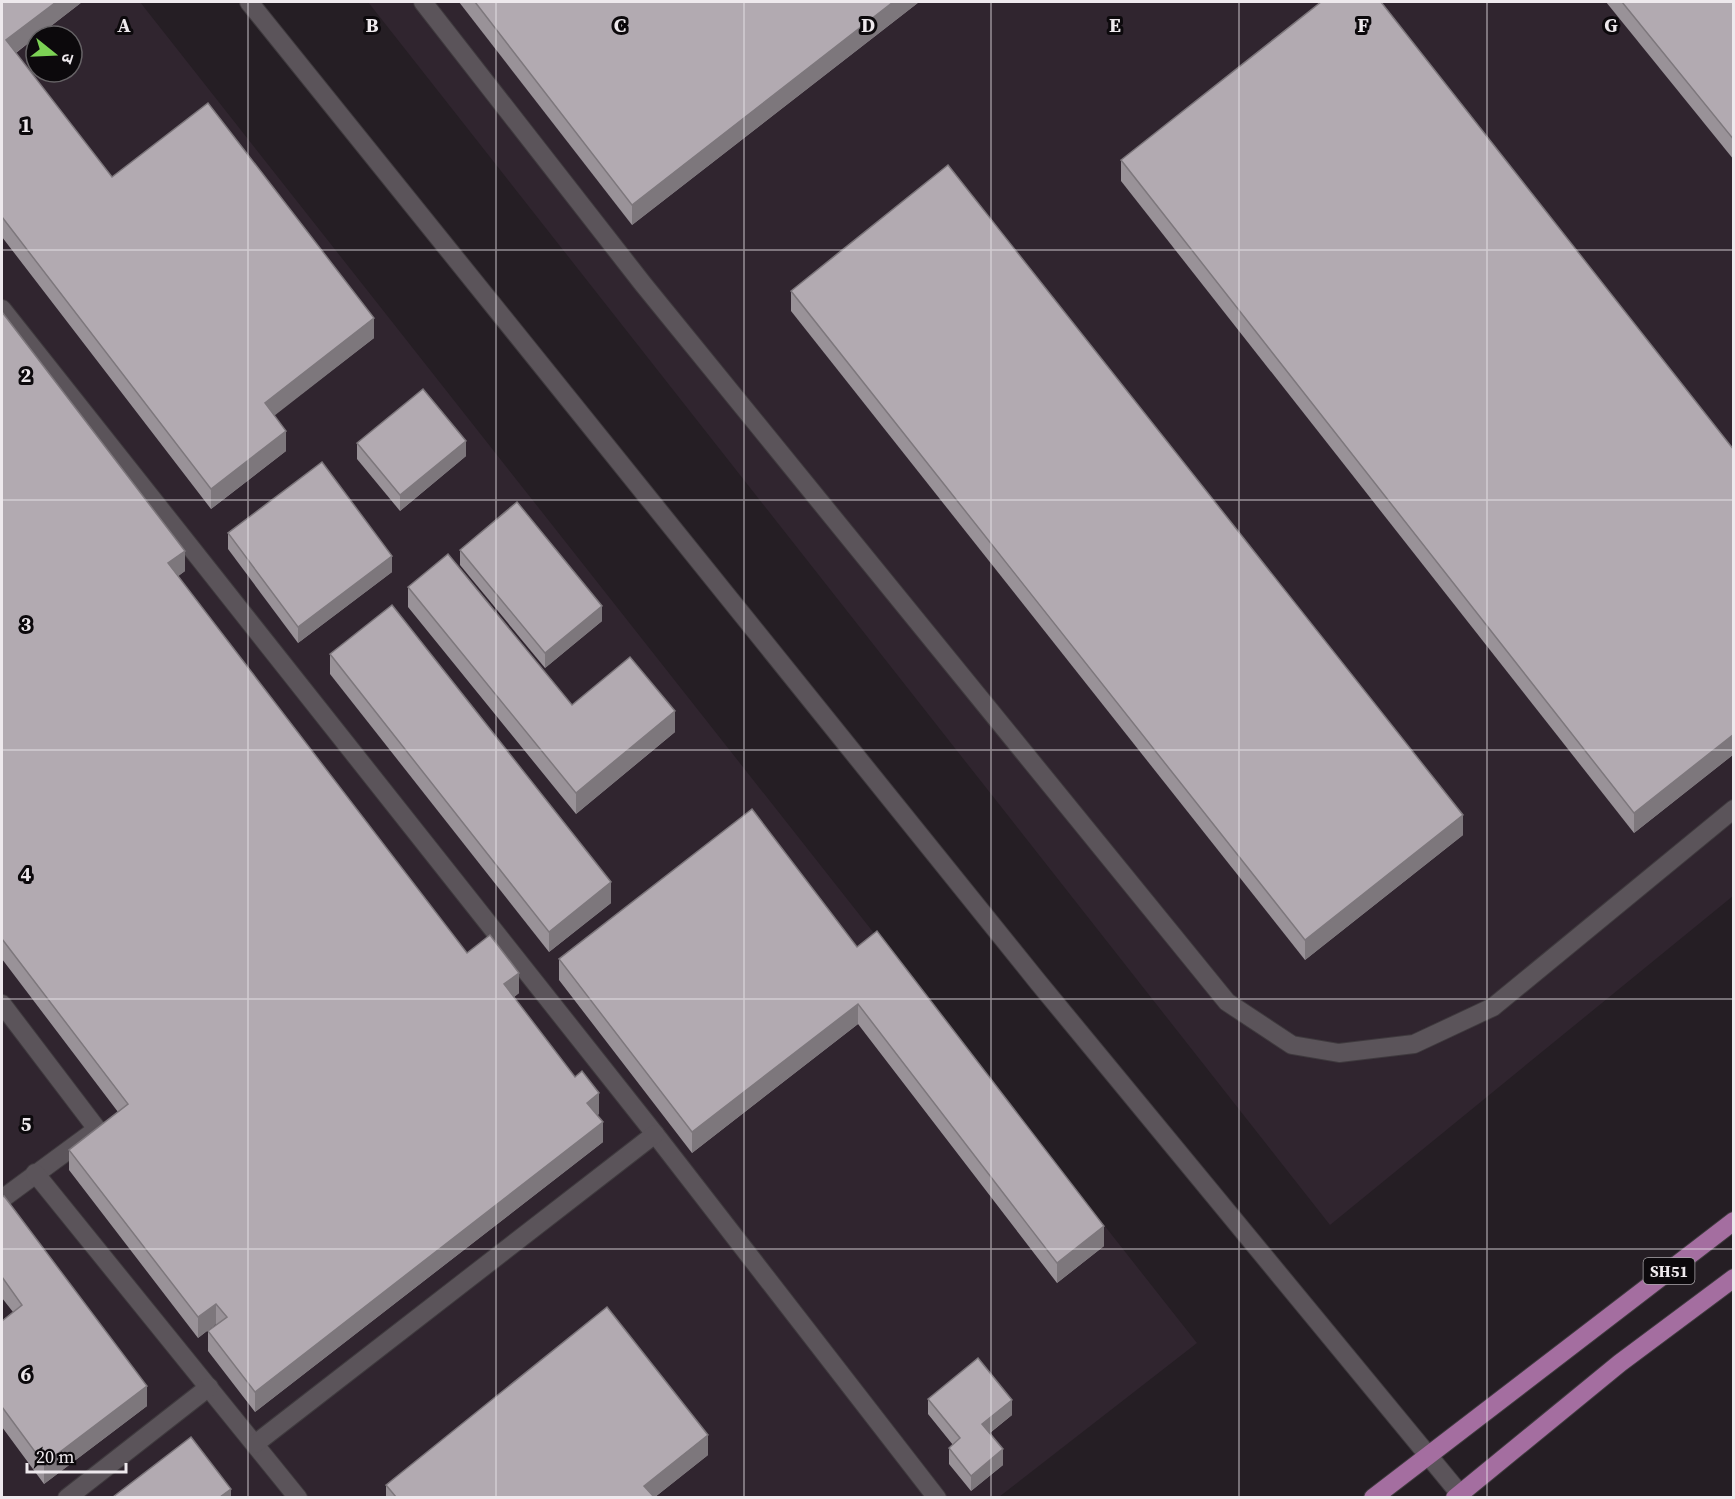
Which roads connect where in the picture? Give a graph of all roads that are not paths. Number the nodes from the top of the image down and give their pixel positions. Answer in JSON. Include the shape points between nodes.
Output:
{"nodes":[{"id":1,"x":249,"y":2,"type":"edge"},
{"id":2,"x":423,"y":2,"type":"edge"},
{"id":3,"x":2,"y":309,"type":"edge"},
{"id":4,"x":1734,"y":809,"type":"edge"},
{"id":5,"x":2,"y":1004,"type":"edge"},
{"id":6,"x":655,"y":1134,"type":"junction"},
{"id":7,"x":35,"y":1173,"type":"junction"},
{"id":8,"x":2,"y":1199,"type":"edge"},
{"id":9,"x":1734,"y":1221,"type":"edge"},
{"id":10,"x":1734,"y":1278,"type":"edge"},
{"id":11,"x":209,"y":1387,"type":"junction"},
{"id":12,"x":255,"y":1444,"type":"junction"},
{"id":13,"x":1428,"y":1454,"type":"junction"},
{"id":14,"x":288,"y":1494,"type":"edge"},
{"id":15,"x":1458,"y":1496,"type":"edge"},
{"id":16,"x":68,"y":1497,"type":"edge"},
{"id":17,"x":937,"y":1497,"type":"edge"},
{"id":18,"x":1373,"y":1497,"type":"edge"}],
"edges":[{"from":1,"to":13,"type":"street","via":[[1038,982]]},
{"from":2,"to":4,"type":"street","via":[[643,284],[1227,1002],[1292,1045],[1339,1053],[1414,1044],[1493,1007]]},
{"from":3,"to":6,"type":"street"},
{"from":5,"to":7,"type":"street","via":[[97,1129]]},
{"from":6,"to":12,"type":"street"},
{"from":6,"to":17,"type":"street"},
{"from":7,"to":8,"type":"street"},
{"from":7,"to":11,"type":"street"},
{"from":9,"to":13,"type":"main road","number":"SH51"},
{"from":10,"to":15,"type":"main road","number":"SH51","via":[[1620,1363]]},
{"from":11,"to":12,"type":"street"},
{"from":11,"to":16,"type":"street"},
{"from":12,"to":14,"type":"street"},
{"from":13,"to":15,"type":"street"},
{"from":13,"to":18,"type":"main road","number":"SH51"}]}
